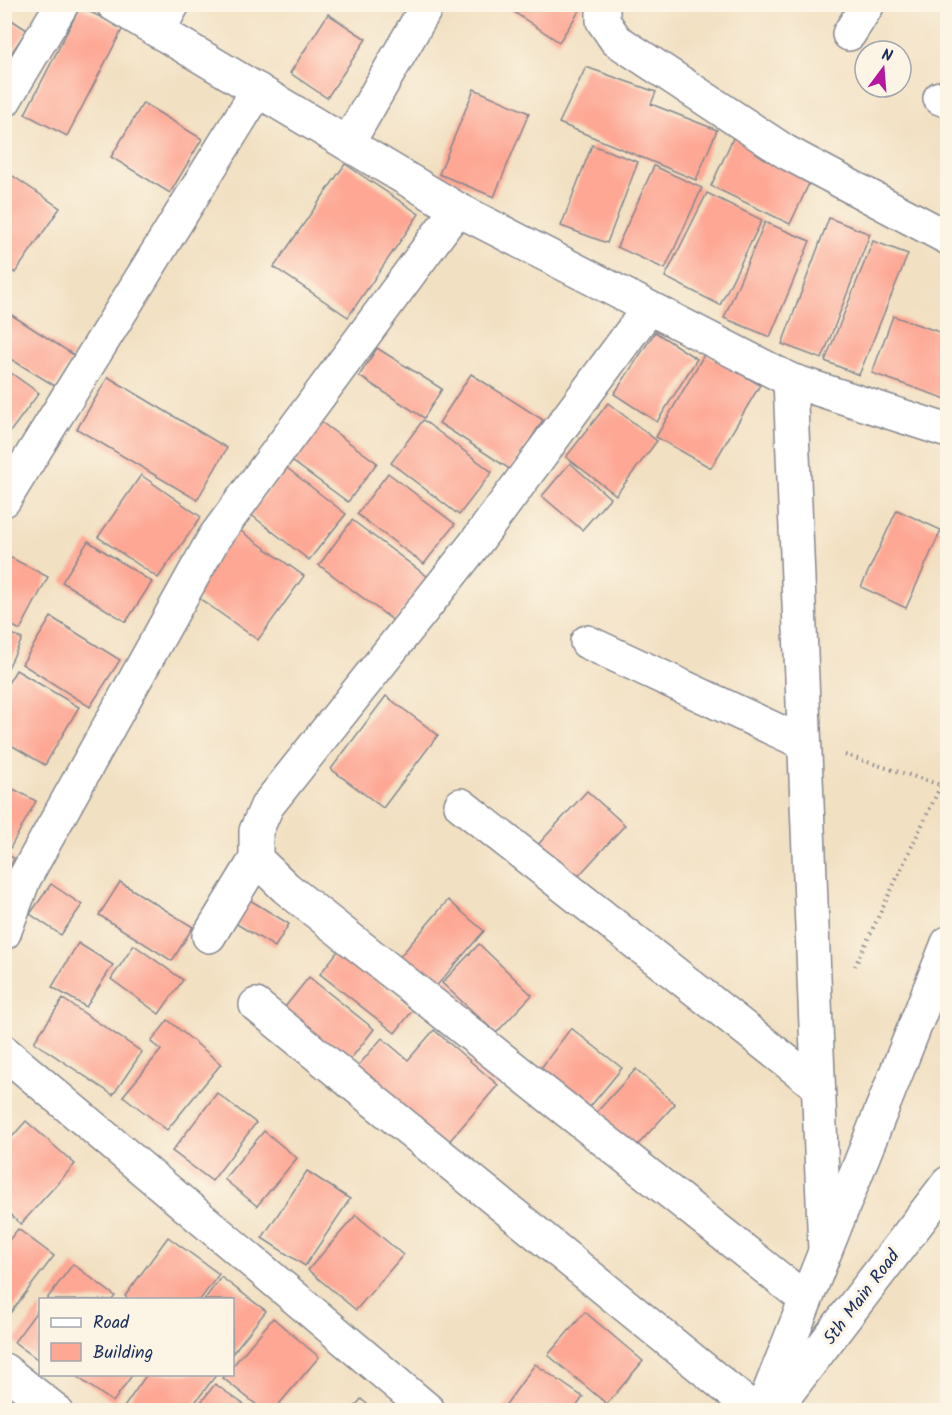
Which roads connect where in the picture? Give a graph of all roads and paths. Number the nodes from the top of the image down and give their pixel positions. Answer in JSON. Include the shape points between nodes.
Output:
{"nodes":[{"id":1,"x":62,"y":4,"type":"edge"},
{"id":2,"x":113,"y":4,"type":"edge"},
{"id":3,"x":428,"y":4,"type":"edge"},
{"id":4,"x":603,"y":4,"type":"edge"},
{"id":5,"x":868,"y":4,"type":"edge"},
{"id":6,"x":166,"y":18,"type":"edge"},
{"id":7,"x":849,"y":34,"type":"dead end"},
{"id":8,"x":258,"y":90,"type":"junction"},
{"id":9,"x":4,"y":101,"type":"edge"},
{"id":10,"x":348,"y":142,"type":"junction"},
{"id":11,"x":457,"y":209,"type":"junction"},
{"id":12,"x":948,"y":238,"type":"edge"},
{"id":13,"x":649,"y":308,"type":"junction"},
{"id":14,"x":789,"y":380,"type":"junction"},
{"id":15,"x":948,"y":431,"type":"edge"},
{"id":16,"x":4,"y":500,"type":"edge"},
{"id":17,"x":587,"y":642,"type":"dead end"},
{"id":18,"x":804,"y":743,"type":"junction"},
{"id":19,"x":461,"y":806,"type":"dead end"},
{"id":20,"x":256,"y":859,"type":"junction"},
{"id":21,"x":4,"y":933,"type":"edge"},
{"id":22,"x":209,"y":936,"type":"dead end"},
{"id":23,"x":948,"y":943,"type":"edge"},
{"id":24,"x":852,"y":974,"type":"dead end"},
{"id":25,"x":256,"y":1005,"type":"dead end"},
{"id":26,"x":4,"y":1052,"type":"edge"},
{"id":27,"x":818,"y":1086,"type":"junction"},
{"id":28,"x":948,"y":1183,"type":"edge"},
{"id":29,"x":825,"y":1250,"type":"junction"},
{"id":30,"x":805,"y":1299,"type":"junction"},
{"id":31,"x":4,"y":1370,"type":"edge"},
{"id":32,"x":55,"y":1410,"type":"edge"},
{"id":33,"x":428,"y":1410,"type":"edge"},
{"id":34,"x":754,"y":1410,"type":"edge"},
{"id":35,"x":762,"y":1410,"type":"edge"},
{"id":36,"x":774,"y":1410,"type":"edge"}],
"edges":[{"from":1,"to":9,"type":"street"},
{"from":2,"to":6,"type":"street"},
{"from":3,"to":10,"type":"street"},
{"from":4,"to":12,"type":"street","via":[[603,21],[616,40],[786,152]]},
{"from":5,"to":7,"type":"street"},
{"from":6,"to":8,"type":"street"},
{"from":8,"to":10,"type":"street"},
{"from":8,"to":16,"type":"street"},
{"from":10,"to":11,"type":"street"},
{"from":11,"to":13,"type":"street"},
{"from":11,"to":21,"type":"street","via":[[214,538],[24,879]]},
{"from":13,"to":14,"type":"street"},
{"from":13,"to":20,"type":"street","via":[[474,545],[267,806],[256,831]]},
{"from":14,"to":15,"type":"street"},
{"from":14,"to":18,"type":"street"},
{"from":17,"to":18,"type":"street"},
{"from":18,"to":24,"type":"path","via":[[941,785]]},
{"from":18,"to":27,"type":"street"},
{"from":19,"to":27,"type":"street"},
{"from":20,"to":22,"type":"street"},
{"from":20,"to":30,"type":"street","via":[[286,888]]},
{"from":23,"to":29,"type":"street"},
{"from":25,"to":34,"type":"street"},
{"from":26,"to":33,"type":"street"},
{"from":27,"to":29,"type":"street"},
{"from":28,"to":36,"type":"street","name":"5th Main Road"},
{"from":29,"to":30,"type":"street"},
{"from":30,"to":35,"type":"street"},
{"from":31,"to":32,"type":"street"}]}
